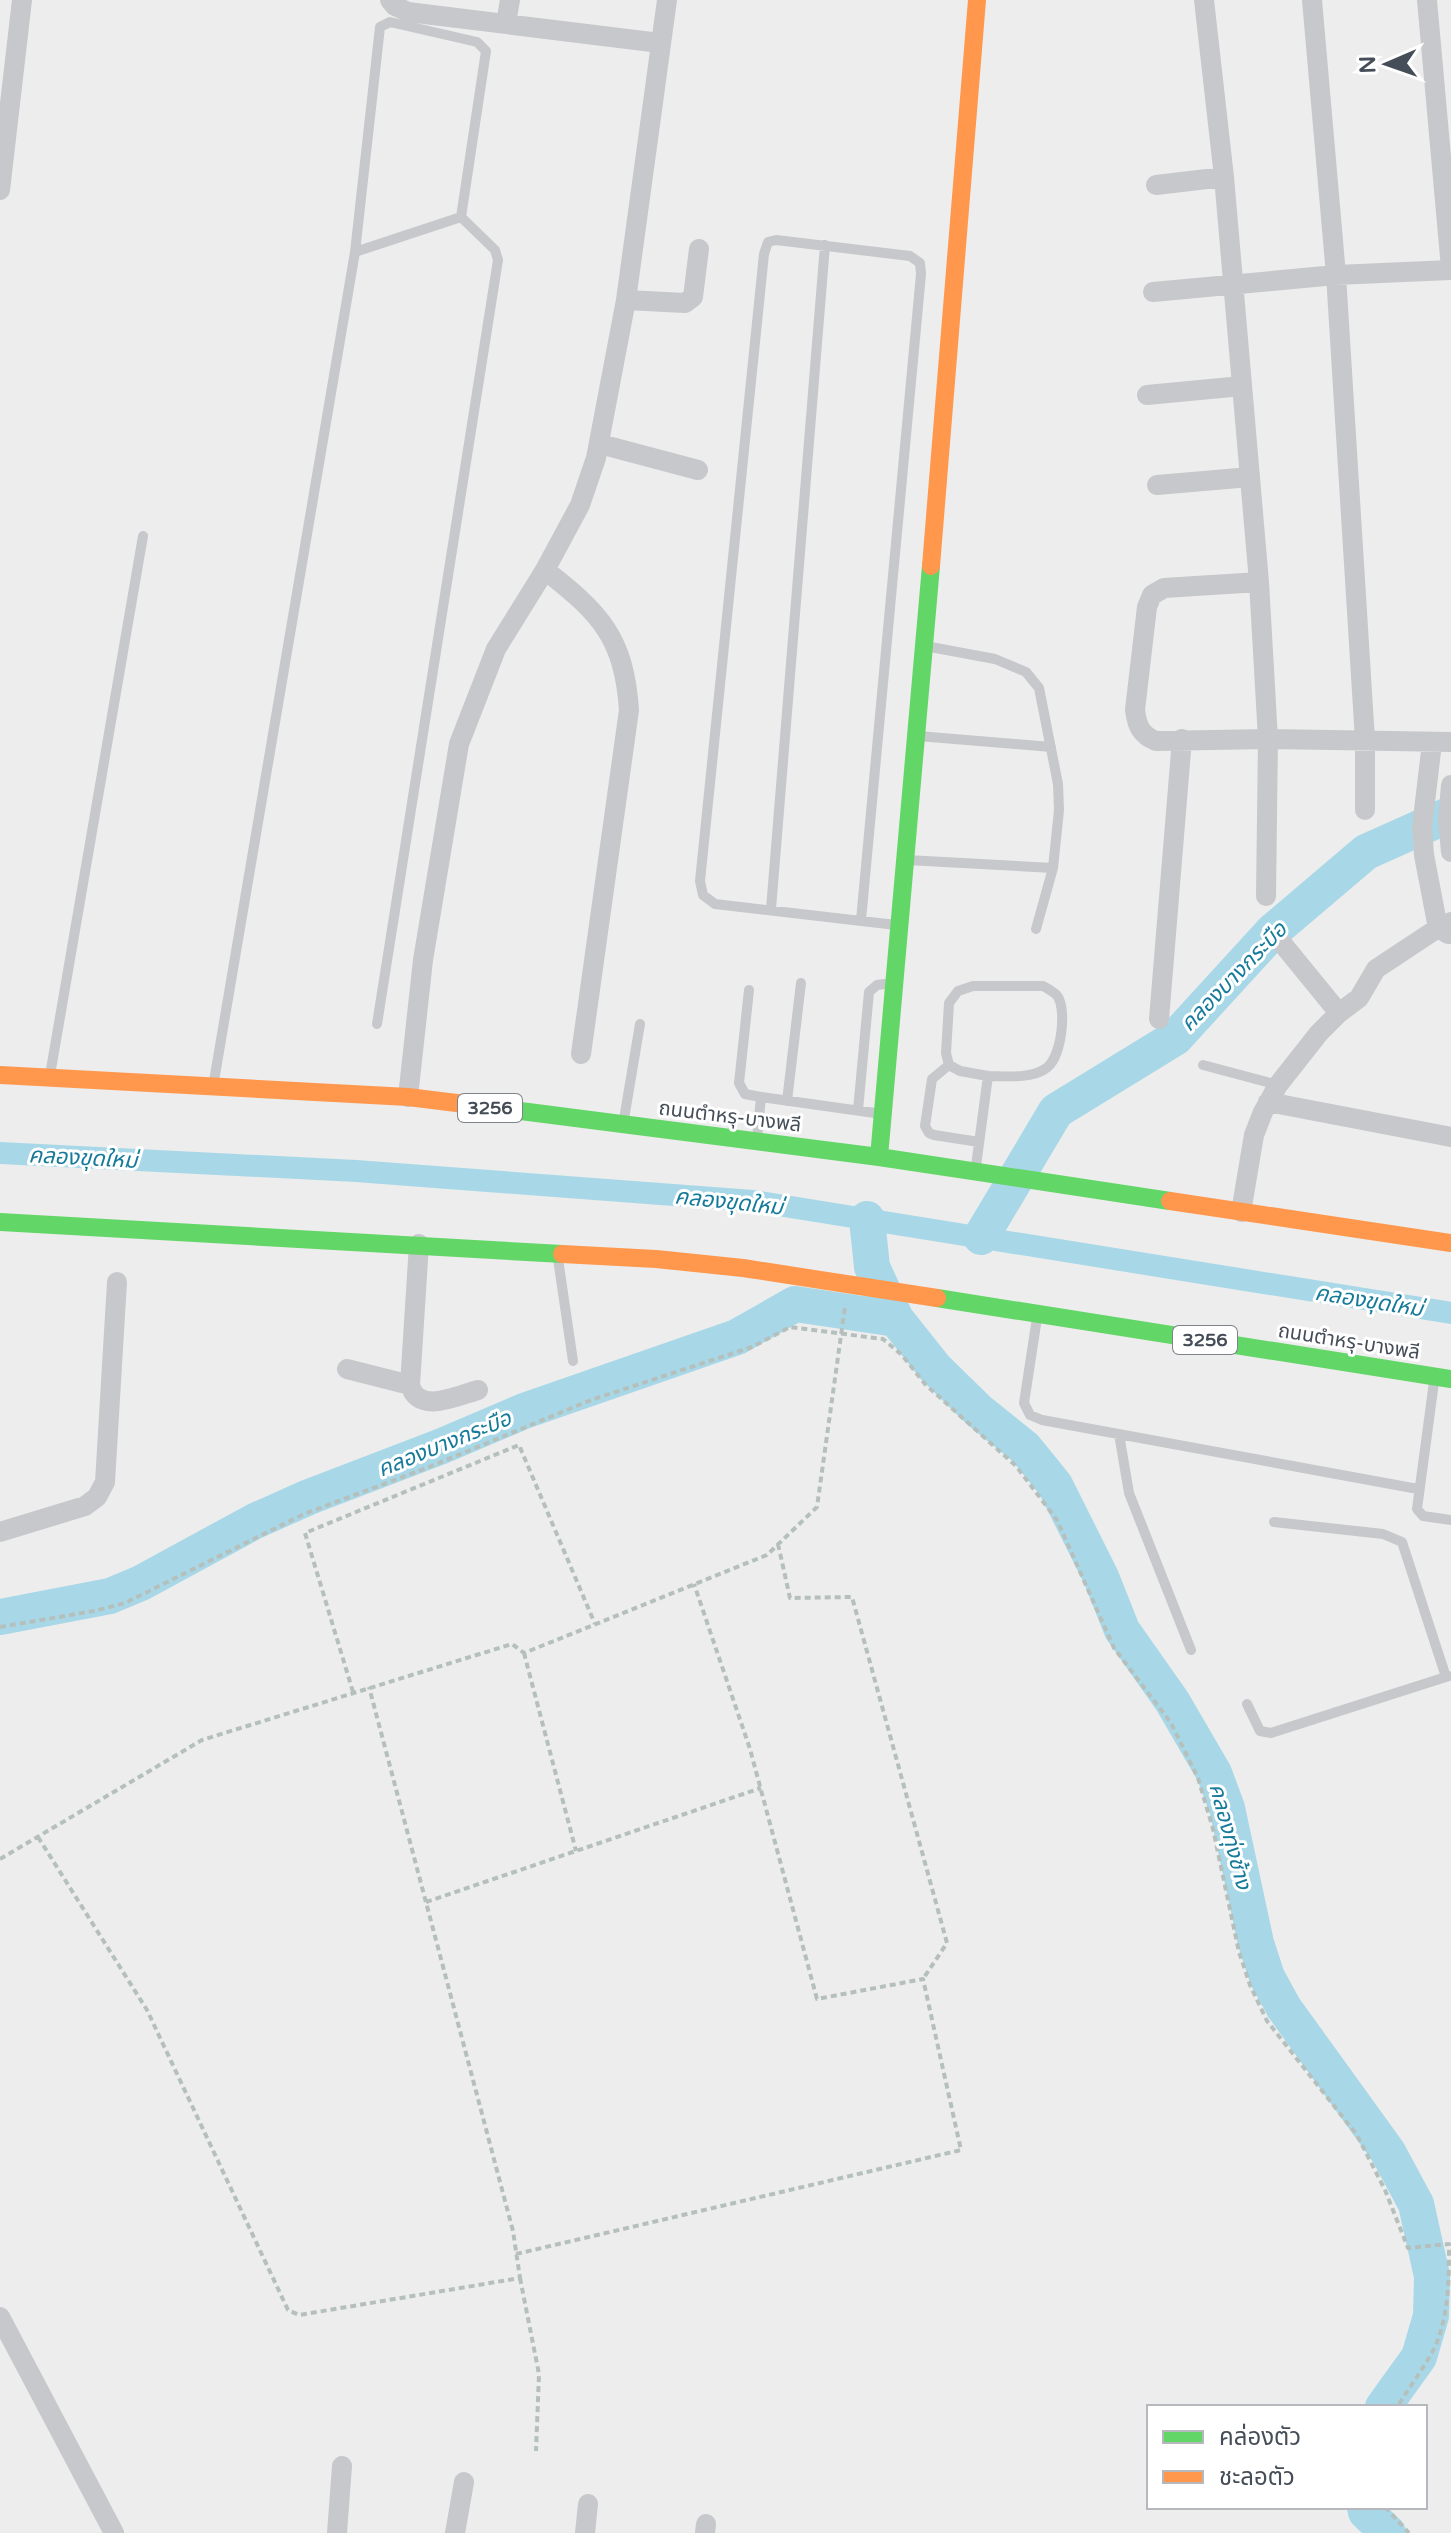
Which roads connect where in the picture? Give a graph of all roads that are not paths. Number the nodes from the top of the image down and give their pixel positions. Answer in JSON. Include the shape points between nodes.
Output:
{"nodes":[{"id":1,"x":22,"y":0,"type":"edge"},
{"id":2,"x":390,"y":0,"type":"edge"},
{"id":3,"x":510,"y":0,"type":"edge"},
{"id":4,"x":667,"y":0,"type":"edge"},
{"id":5,"x":977,"y":0,"type":"edge"},
{"id":6,"x":1204,"y":0,"type":"edge"},
{"id":7,"x":1312,"y":0,"type":"edge"},
{"id":8,"x":1427,"y":0,"type":"edge"},
{"id":9,"x":506,"y":23,"type":"junction"},
{"id":10,"x":660,"y":43,"type":"junction"},
{"id":11,"x":1224,"y":177,"type":"junction"},
{"id":12,"x":1156,"y":185,"type":"dead end"},
{"id":13,"x":0,"y":190,"type":"edge"},
{"id":14,"x":461,"y":217,"type":"junction"},
{"id":15,"x":825,"y":245,"type":"junction"},
{"id":16,"x":699,"y":249,"type":"dead end"},
{"id":17,"x":355,"y":252,"type":"junction"},
{"id":18,"x":1451,"y":269,"type":"edge"},
{"id":19,"x":1336,"y":275,"type":"junction"},
{"id":20,"x":1233,"y":285,"type":"junction"},
{"id":21,"x":1153,"y":292,"type":"dead end"},
{"id":22,"x":626,"y":300,"type":"junction"},
{"id":23,"x":1242,"y":386,"type":"junction"},
{"id":24,"x":1147,"y":395,"type":"dead end"},
{"id":25,"x":600,"y":444,"type":"junction"},
{"id":26,"x":698,"y":470,"type":"dead end"},
{"id":27,"x":1250,"y":477,"type":"junction"},
{"id":28,"x":1157,"y":485,"type":"dead end"},
{"id":29,"x":143,"y":536,"type":"dead end"},
{"id":30,"x":545,"y":570,"type":"junction"},
{"id":31,"x":1259,"y":582,"type":"junction"},
{"id":32,"x":923,"y":646,"type":"junction"},
{"id":33,"x":917,"y":736,"type":"junction"},
{"id":34,"x":1182,"y":739,"type":"junction"},
{"id":35,"x":1268,"y":739,"type":"junction"},
{"id":36,"x":1365,"y":740,"type":"junction"},
{"id":37,"x":1442,"y":743,"type":"edge"},
{"id":38,"x":1051,"y":747,"type":"junction"},
{"id":39,"x":1451,"y":785,"type":"edge"},
{"id":40,"x":1365,"y":810,"type":"dead end"},
{"id":41,"x":1451,"y":852,"type":"edge"},
{"id":42,"x":905,"y":860,"type":"junction"},
{"id":43,"x":1053,"y":868,"type":"junction"},
{"id":44,"x":1266,"y":896,"type":"dead end"},
{"id":45,"x":771,"y":909,"type":"junction"},
{"id":46,"x":861,"y":920,"type":"junction"},
{"id":47,"x":899,"y":925,"type":"junction"},
{"id":48,"x":1036,"y":929,"type":"dead end"},
{"id":49,"x":1447,"y":929,"type":"edge"},
{"id":50,"x":1281,"y":942,"type":"dead end"},
{"id":51,"x":801,"y":983,"type":"dead end"},
{"id":52,"x":894,"y":983,"type":"junction"},
{"id":53,"x":749,"y":990,"type":"dead end"},
{"id":54,"x":1339,"y":1013,"type":"junction"},
{"id":55,"x":1159,"y":1019,"type":"dead end"},
{"id":56,"x":377,"y":1024,"type":"dead end"},
{"id":57,"x":640,"y":1024,"type":"dead end"},
{"id":58,"x":581,"y":1054,"type":"dead end"},
{"id":59,"x":949,"y":1065,"type":"junction"},
{"id":60,"x":1203,"y":1065,"type":"dead end"},
{"id":61,"x":0,"y":1075,"type":"edge"},
{"id":62,"x":988,"y":1076,"type":"junction"},
{"id":63,"x":49,"y":1077,"type":"junction"},
{"id":64,"x":213,"y":1087,"type":"junction"},
{"id":65,"x":1273,"y":1094,"type":"junction"},
{"id":66,"x":408,"y":1097,"type":"junction"},
{"id":67,"x":761,"y":1097,"type":"junction"},
{"id":68,"x":787,"y":1101,"type":"junction"},
{"id":69,"x":858,"y":1110,"type":"junction"},
{"id":70,"x":883,"y":1114,"type":"junction"},
{"id":71,"x":623,"y":1125,"type":"junction"},
{"id":72,"x":1451,"y":1137,"type":"edge"},
{"id":73,"x":757,"y":1141,"type":"junction"},
{"id":74,"x":979,"y":1142,"type":"junction"},
{"id":75,"x":879,"y":1157,"type":"junction"},
{"id":76,"x":976,"y":1172,"type":"junction"},
{"id":77,"x":1241,"y":1212,"type":"junction"},
{"id":78,"x":0,"y":1222,"type":"edge"},
{"id":79,"x":1451,"y":1243,"type":"edge"},
{"id":80,"x":419,"y":1244,"type":"junction"},
{"id":81,"x":558,"y":1253,"type":"junction"},
{"id":82,"x":117,"y":1282,"type":"dead end"},
{"id":83,"x":1037,"y":1314,"type":"junction"},
{"id":84,"x":573,"y":1361,"type":"dead end"},
{"id":85,"x":347,"y":1369,"type":"dead end"},
{"id":86,"x":1443,"y":1378,"type":"edge"},
{"id":87,"x":410,"y":1385,"type":"junction"},
{"id":88,"x":478,"y":1390,"type":"dead end"},
{"id":89,"x":1119,"y":1434,"type":"junction"},
{"id":90,"x":1418,"y":1489,"type":"junction"},
{"id":91,"x":1451,"y":1520,"type":"edge"},
{"id":92,"x":1274,"y":1522,"type":"dead end"},
{"id":93,"x":0,"y":1532,"type":"edge"},
{"id":94,"x":1191,"y":1650,"type":"dead end"},
{"id":95,"x":1448,"y":1676,"type":"edge"},
{"id":96,"x":1247,"y":1704,"type":"dead end"},
{"id":97,"x":0,"y":2317,"type":"edge"},
{"id":98,"x":342,"y":2466,"type":"dead end"},
{"id":99,"x":464,"y":2482,"type":"dead end"},
{"id":100,"x":588,"y":2504,"type":"dead end"},
{"id":101,"x":114,"y":2533,"type":"edge"},
{"id":102,"x":337,"y":2533,"type":"edge"},
{"id":103,"x":455,"y":2533,"type":"edge"},
{"id":104,"x":585,"y":2533,"type":"edge"}],
"edges":[{"from":1,"to":13,"type":"street"},
{"from":2,"to":9,"type":"street","via":[[408,12]]},
{"from":3,"to":9,"type":"street"},
{"from":4,"to":10,"type":"street"},
{"from":5,"to":32,"type":"main road"},
{"from":6,"to":11,"type":"street"},
{"from":7,"to":19,"type":"street"},
{"from":8,"to":18,"type":"street"},
{"from":9,"to":10,"type":"street"},
{"from":10,"to":22,"type":"street"},
{"from":11,"to":12,"type":"street"},
{"from":11,"to":20,"type":"street"},
{"from":14,"to":17,"type":"lane"},
{"from":14,"to":17,"type":"lane","via":[[486,51],[477,42],[385,22],[380,27]]},
{"from":14,"to":56,"type":"lane","via":[[495,250],[498,260]]},
{"from":15,"to":45,"type":"lane"},
{"from":15,"to":45,"type":"lane","via":[[776,240],[768,242],[764,254],[700,881],[703,895],[715,904]]},
{"from":15,"to":46,"type":"lane","via":[[910,256],[920,263],[921,274]]},
{"from":16,"to":22,"type":"street","via":[[693,297],[685,303]]},
{"from":17,"to":64,"type":"lane"},
{"from":18,"to":19,"type":"street"},
{"from":19,"to":20,"type":"street"},
{"from":19,"to":36,"type":"street"},
{"from":20,"to":21,"type":"street"},
{"from":20,"to":23,"type":"street"},
{"from":22,"to":25,"type":"street"},
{"from":23,"to":24,"type":"street"},
{"from":23,"to":27,"type":"street"},
{"from":25,"to":26,"type":"street"},
{"from":25,"to":30,"type":"street","via":[[580,505]]},
{"from":27,"to":28,"type":"street"},
{"from":27,"to":31,"type":"street"},
{"from":29,"to":63,"type":"lane"},
{"from":30,"to":58,"type":"street","via":[[586,602],[616,644],[627,681],[629,710]]},
{"from":30,"to":66,"type":"street","via":[[496,649],[459,744],[423,960]]},
{"from":31,"to":34,"type":"street","via":[[1164,588],[1152,595],[1137,723],[1156,741]]},
{"from":31,"to":35,"type":"street"},
{"from":32,"to":33,"type":"main road"},
{"from":32,"to":38,"type":"lane","via":[[995,659],[1026,672],[1039,688]]},
{"from":33,"to":38,"type":"lane"},
{"from":33,"to":42,"type":"main road"},
{"from":34,"to":35,"type":"street"},
{"from":34,"to":55,"type":"street"},
{"from":35,"to":36,"type":"street"},
{"from":35,"to":44,"type":"street"},
{"from":36,"to":37,"type":"street"},
{"from":36,"to":40,"type":"street"},
{"from":37,"to":49,"type":"street","via":[[1428,771],[1422,827],[1424,855]]},
{"from":38,"to":43,"type":"lane","via":[[1059,810]]},
{"from":39,"to":41,"type":"street"},
{"from":42,"to":43,"type":"lane"},
{"from":42,"to":47,"type":"main road"},
{"from":43,"to":48,"type":"lane"},
{"from":45,"to":46,"type":"lane"},
{"from":46,"to":47,"type":"lane"},
{"from":47,"to":52,"type":"main road"},
{"from":49,"to":54,"type":"street","via":[[1376,969],[1359,998]]},
{"from":50,"to":54,"type":"street"},
{"from":51,"to":68,"type":"lane"},
{"from":52,"to":69,"type":"lane","via":[[869,992]]},
{"from":52,"to":70,"type":"main road"},
{"from":53,"to":67,"type":"lane","via":[[739,1083],[745,1094]]},
{"from":54,"to":65,"type":"street"},
{"from":57,"to":71,"type":"lane"},
{"from":59,"to":62,"type":"lane"},
{"from":59,"to":62,"type":"lane","via":[[949,1003],[958,991],[1000,985],[1051,990],[1062,1010],[1054,1061],[1035,1073]]},
{"from":59,"to":74,"type":"lane","via":[[932,1079],[925,1126],[934,1135]]},
{"from":60,"to":65,"type":"lane"},
{"from":61,"to":63,"type":"main road","name":"ถนนตำหรุ-บางพลี","number":"3256"},
{"from":62,"to":74,"type":"lane"},
{"from":63,"to":64,"type":"main road","name":"ถนนตำหรุ-บางพลี","number":"3256"},
{"from":64,"to":66,"type":"main road","name":"ถนนตำหรุ-บางพลี","number":"3256"},
{"from":65,"to":72,"type":"street"},
{"from":65,"to":77,"type":"street","via":[[1254,1135]]},
{"from":66,"to":71,"type":"main road","name":"ถนนตำหรุ-บางพลี","number":"3256"},
{"from":67,"to":68,"type":"lane"},
{"from":67,"to":73,"type":"lane"},
{"from":68,"to":69,"type":"lane"},
{"from":69,"to":70,"type":"lane"},
{"from":70,"to":75,"type":"main road"},
{"from":71,"to":73,"type":"main road","name":"ถนนตำหรุ-บางพลี","number":"3256"},
{"from":73,"to":75,"type":"main road","name":"ถนนตำหรุ-บางพลี","number":"3256"},
{"from":74,"to":76,"type":"lane"},
{"from":75,"to":76,"type":"main road","name":"ถนนตำหรุ-บางพลี","number":"3256"},
{"from":76,"to":77,"type":"main road","name":"ถนนตำหรุ-บางพลี","number":"3256"},
{"from":77,"to":79,"type":"main road","name":"ถนนตำหรุ-บางพลี","number":"3256"},
{"from":78,"to":80,"type":"main road","name":"ถนนตำหรุ-บางพลี","number":"3256"},
{"from":80,"to":81,"type":"main road","name":"ถนนตำหรุ-บางพลี","number":"3256"},
{"from":80,"to":87,"type":"street"},
{"from":81,"to":83,"type":"main road","name":"ถนนตำหรุ-บางพลี","number":"3256","via":[[656,1259]]},
{"from":81,"to":84,"type":"lane"},
{"from":82,"to":93,"type":"street","via":[[105,1482],[85,1506]]},
{"from":83,"to":86,"type":"main road","name":"ถนนตำหรุ-บางพลี","number":"3256"},
{"from":83,"to":89,"type":"lane","via":[[1024,1403],[1030,1415]]},
{"from":85,"to":87,"type":"street"},
{"from":86,"to":90,"type":"lane"},
{"from":87,"to":88,"type":"street","via":[[413,1394],[434,1402]]},
{"from":89,"to":90,"type":"lane"},
{"from":89,"to":94,"type":"lane","via":[[1129,1493]]},
{"from":90,"to":91,"type":"lane","via":[[1419,1514]]},
{"from":92,"to":95,"type":"lane","via":[[1383,1534],[1402,1542]]},
{"from":95,"to":96,"type":"lane","via":[[1271,1733],[1260,1731]]},
{"from":97,"to":101,"type":"street"},
{"from":98,"to":102,"type":"street"},
{"from":99,"to":103,"type":"street"},
{"from":100,"to":104,"type":"street"}]}
